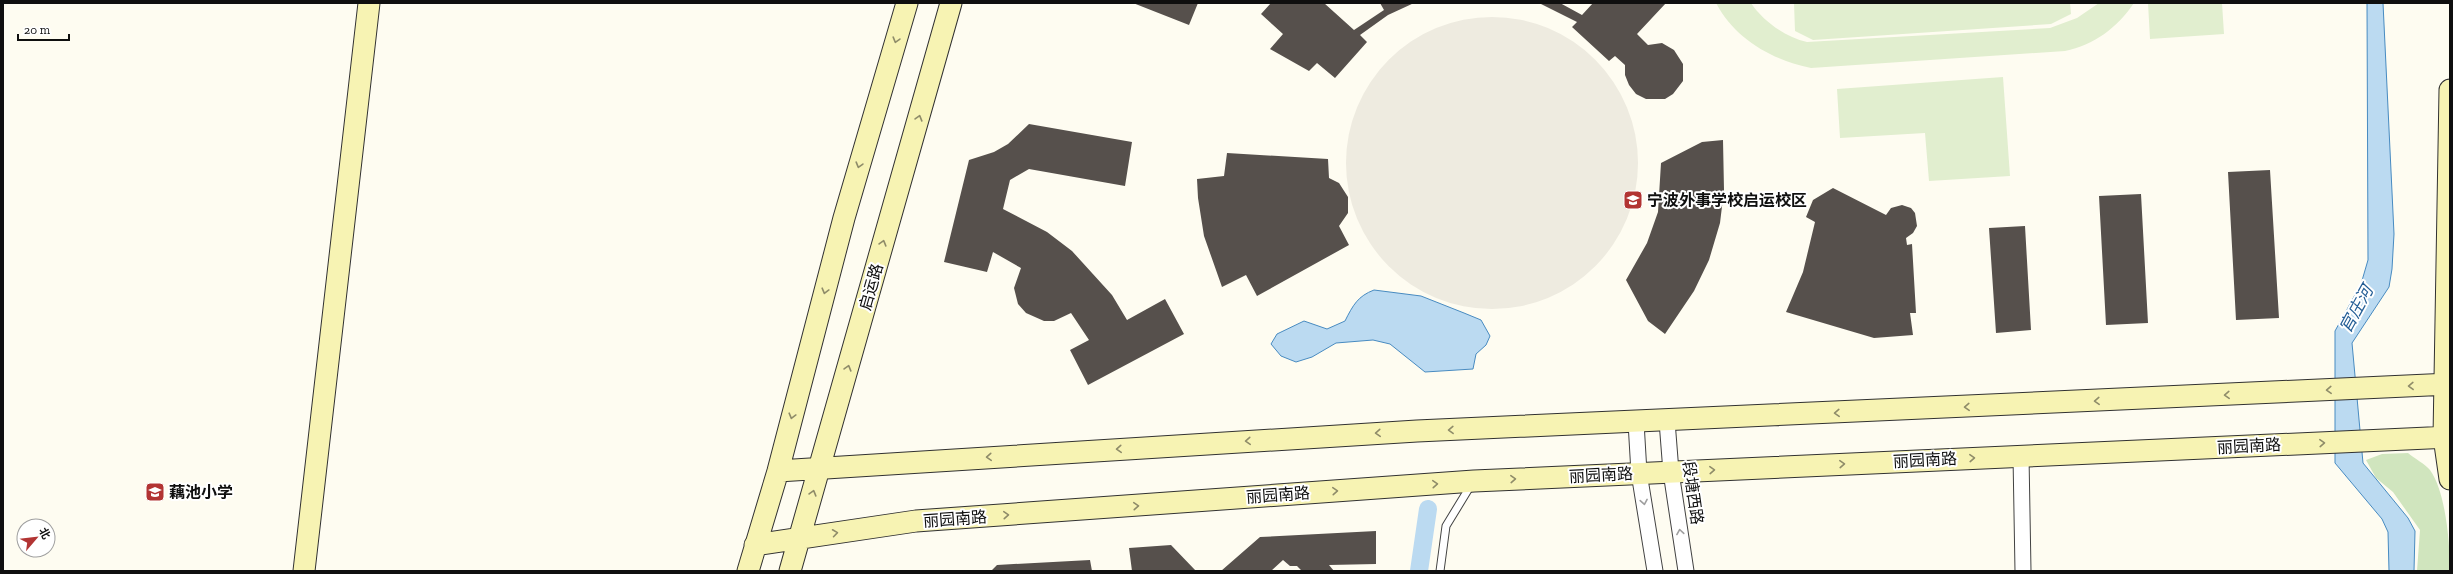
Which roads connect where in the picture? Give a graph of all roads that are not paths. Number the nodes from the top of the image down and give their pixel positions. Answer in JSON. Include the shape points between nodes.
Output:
{"nodes":[{"id":1,"x":368,"y":3,"type":"edge"},
{"id":2,"x":907,"y":3,"type":"edge"},
{"id":3,"x":951,"y":3,"type":"edge"},
{"id":4,"x":2450,"y":90,"type":"edge"},
{"id":5,"x":2448,"y":384,"type":"edge"},
{"id":6,"x":1667,"y":421,"type":"junction"},
{"id":7,"x":1636,"y":422,"type":"junction"},
{"id":8,"x":2447,"y":437,"type":"edge"},
{"id":9,"x":2021,"y":456,"type":"junction"},
{"id":10,"x":820,"y":468,"type":"junction"},
{"id":11,"x":778,"y":470,"type":"junction"},
{"id":12,"x":1671,"y":472,"type":"junction"},
{"id":13,"x":1639,"y":473,"type":"junction"},
{"id":14,"x":2450,"y":479,"type":"edge"},
{"id":15,"x":1474,"y":481,"type":"junction"},
{"id":16,"x":800,"y":538,"type":"junction"},
{"id":17,"x":755,"y":545,"type":"junction"},
{"id":18,"x":304,"y":571,"type":"edge"},
{"id":19,"x":748,"y":571,"type":"edge"},
{"id":20,"x":790,"y":571,"type":"edge"},
{"id":21,"x":1440,"y":571,"type":"edge"},
{"id":22,"x":1655,"y":571,"type":"edge"},
{"id":23,"x":1686,"y":571,"type":"edge"},
{"id":24,"x":2023,"y":571,"type":"edge"}],
"edges":[{"from":1,"to":18,"type":"main road"},
{"from":2,"to":11,"type":"main road","one_way":true,"via":[[844,218]]},
{"from":10,"to":3,"type":"main road","name":"启运路","one_way":true},
{"from":4,"to":5,"type":"main road"},
{"from":5,"to":6,"type":"main road","one_way":true},
{"from":5,"to":8,"type":"main road"},
{"from":6,"to":7,"type":"main road"},
{"from":6,"to":12,"type":"street","name":"段塘西路"},
{"from":7,"to":10,"type":"main road","one_way":true,"via":[[1417,431]]},
{"from":7,"to":13,"type":"street"},
{"from":9,"to":8,"type":"main road","name":"丽园南路","one_way":true},
{"from":8,"to":14,"type":"main road"},
{"from":12,"to":9,"type":"main road","name":"丽园南路","one_way":true},
{"from":9,"to":24,"type":"street"},
{"from":10,"to":11,"type":"main road"},
{"from":16,"to":10,"type":"main road","name":"启运路","one_way":true},
{"from":11,"to":17,"type":"main road"},
{"from":12,"to":13,"type":"main road","name":"丽园南路"},
{"from":23,"to":12,"type":"street","name":"段塘西路","one_way":true},
{"from":15,"to":13,"type":"main road","name":"丽园南路","one_way":true},
{"from":13,"to":22,"type":"street","one_way":true},
{"from":16,"to":15,"type":"main road","name":"丽园南路","one_way":true,"via":[[916,521]]},
{"from":15,"to":21,"type":"lane","via":[[1446,526]]},
{"from":16,"to":17,"type":"main road","name":"丽园南路"},
{"from":16,"to":20,"type":"main road","name":"启运路"},
{"from":17,"to":19,"type":"main road"}]}
